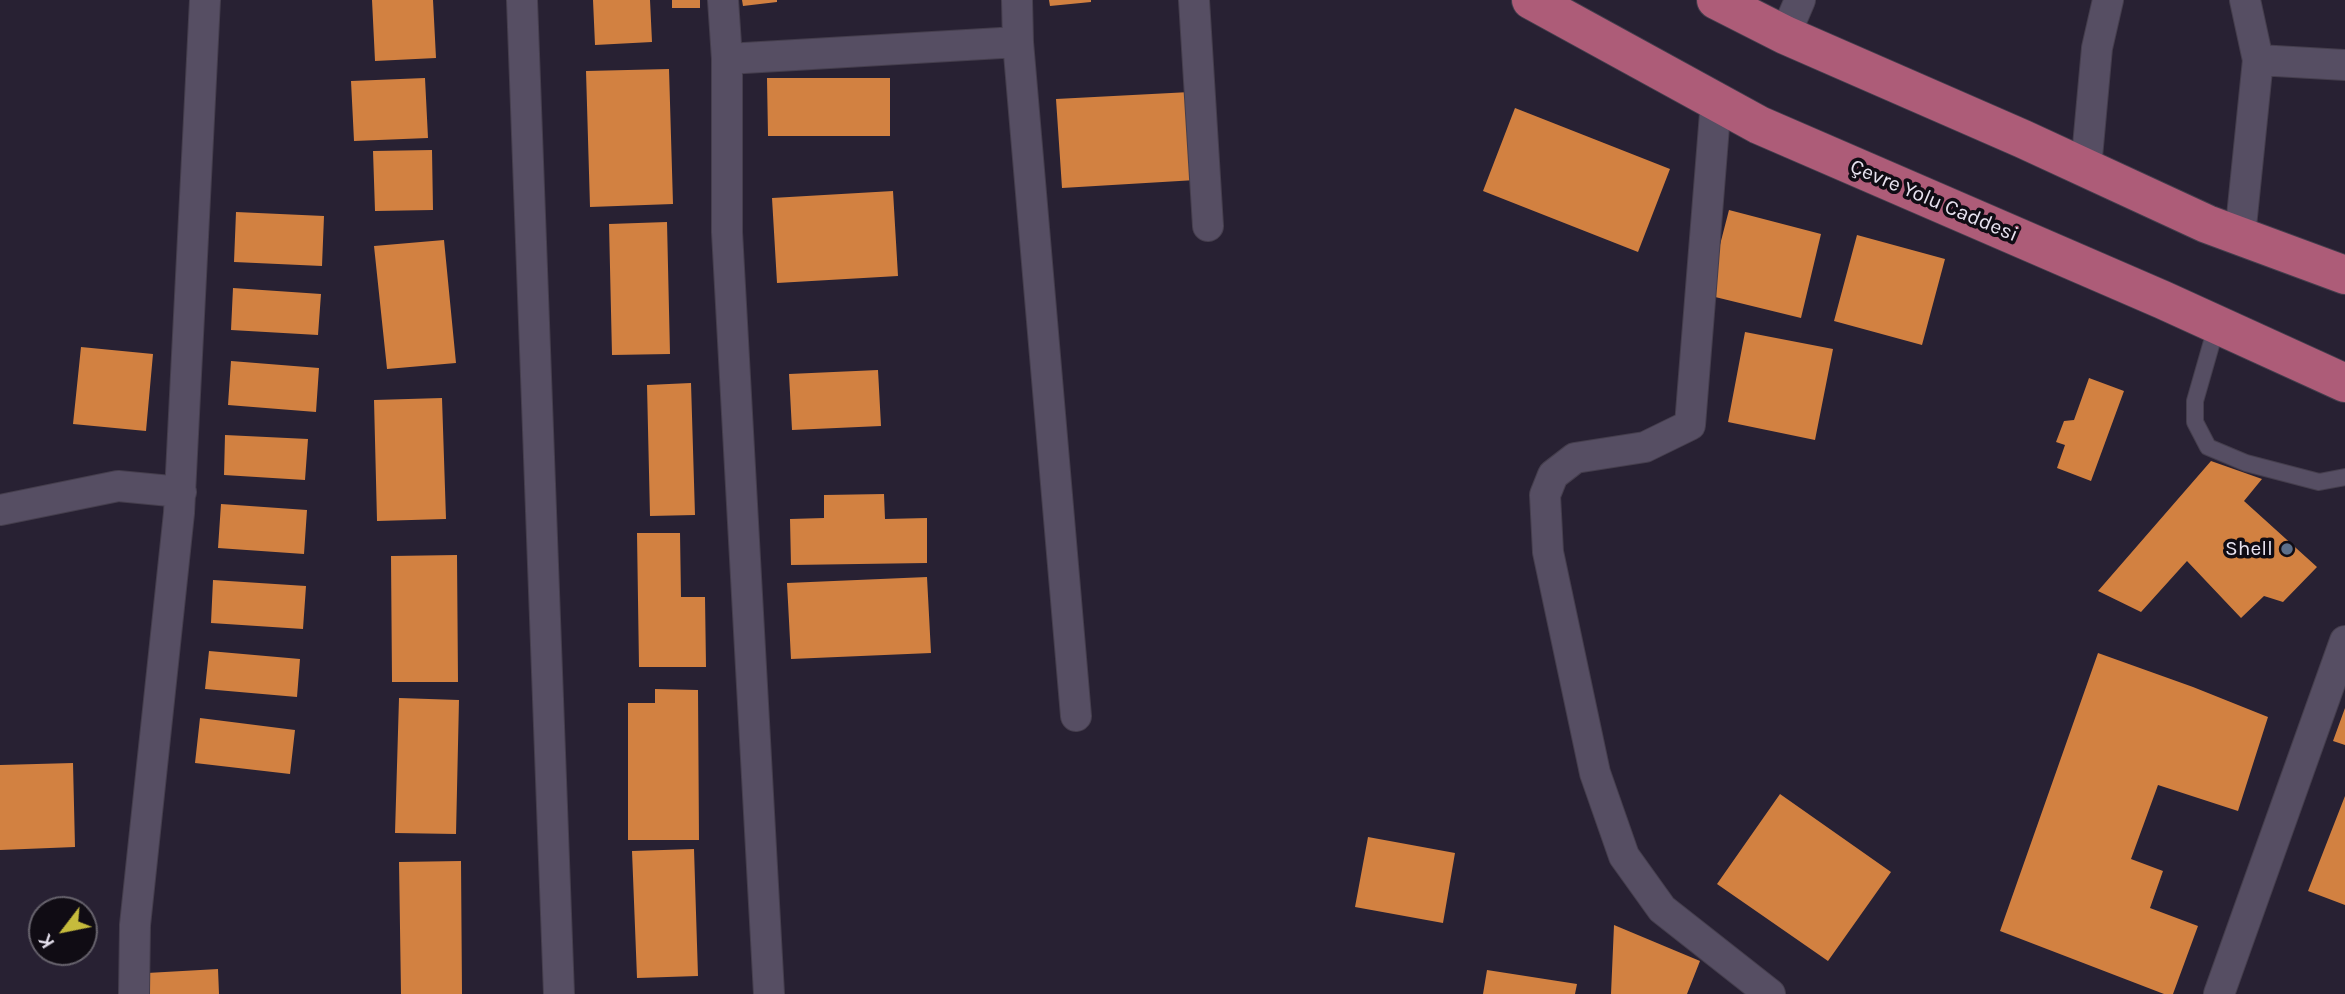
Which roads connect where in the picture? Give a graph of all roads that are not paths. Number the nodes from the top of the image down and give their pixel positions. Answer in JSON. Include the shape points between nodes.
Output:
{"nodes":[{"id":1,"x":205,"y":0,"type":"edge"},
{"id":2,"x":522,"y":0,"type":"edge"},
{"id":3,"x":723,"y":0,"type":"edge"},
{"id":4,"x":1017,"y":0,"type":"edge"},
{"id":5,"x":1194,"y":0,"type":"edge"},
{"id":6,"x":1531,"y":0,"type":"edge"},
{"id":7,"x":1716,"y":0,"type":"edge"},
{"id":8,"x":1800,"y":0,"type":"edge"},
{"id":9,"x":2108,"y":0,"type":"edge"},
{"id":10,"x":2245,"y":0,"type":"edge"},
{"id":11,"x":1785,"y":35,"type":"junction"},
{"id":12,"x":1018,"y":42,"type":"junction"},
{"id":13,"x":727,"y":59,"type":"junction"},
{"id":14,"x":2258,"y":60,"type":"junction"},
{"id":15,"x":2345,"y":65,"type":"edge"},
{"id":16,"x":1716,"y":101,"type":"junction"},
{"id":17,"x":2086,"y":168,"type":"junction"},
{"id":18,"x":1208,"y":226,"type":"dead end"},
{"id":19,"x":2240,"y":236,"type":"junction"},
{"id":20,"x":2345,"y":275,"type":"edge"},
{"id":21,"x":2217,"y":324,"type":"junction"},
{"id":22,"x":2345,"y":383,"type":"edge"},
{"id":23,"x":2345,"y":477,"type":"edge"},
{"id":24,"x":181,"y":492,"type":"junction"},
{"id":25,"x":0,"y":510,"type":"edge"},
{"id":26,"x":2345,"y":641,"type":"edge"},
{"id":27,"x":1076,"y":716,"type":"dead end"},
{"id":28,"x":134,"y":994,"type":"edge"},
{"id":29,"x":559,"y":994,"type":"edge"},
{"id":30,"x":769,"y":994,"type":"edge"},
{"id":31,"x":1770,"y":994,"type":"edge"},
{"id":32,"x":2219,"y":994,"type":"edge"}],
"edges":[{"from":1,"to":24,"type":"street"},
{"from":2,"to":29,"type":"street"},
{"from":3,"to":13,"type":"street"},
{"from":4,"to":12,"type":"street"},
{"from":5,"to":18,"type":"street"},
{"from":6,"to":16,"type":"highway","name":"Çevre Yolu Caddesi"},
{"from":7,"to":11,"type":"highway"},
{"from":8,"to":11,"type":"street"},
{"from":9,"to":17,"type":"street","via":[[2097,48]]},
{"from":10,"to":14,"type":"street"},
{"from":11,"to":17,"type":"highway"},
{"from":12,"to":13,"type":"street"},
{"from":12,"to":27,"type":"street"},
{"from":13,"to":30,"type":"street","via":[[727,232]]},
{"from":14,"to":15,"type":"street"},
{"from":14,"to":19,"type":"street"},
{"from":16,"to":21,"type":"highway","name":"Çevre Yolu Caddesi","via":[[1759,125]]},
{"from":16,"to":31,"type":"street","via":[[1690,425],[1645,447],[1575,458],[1553,475],[1545,495],[1548,552],[1595,774],[1624,856],[1662,909]]},
{"from":17,"to":19,"type":"highway"},
{"from":19,"to":20,"type":"highway"},
{"from":21,"to":22,"type":"highway","name":"Çevre Yolu Caddesi"},
{"from":21,"to":23,"type":"lane","via":[[2195,401],[2195,422],[2208,447],[2246,463],[2319,482]]},
{"from":24,"to":25,"type":"street","via":[[118,486]]},
{"from":24,"to":28,"type":"street","via":[[135,925]]},
{"from":26,"to":32,"type":"street"}]}
